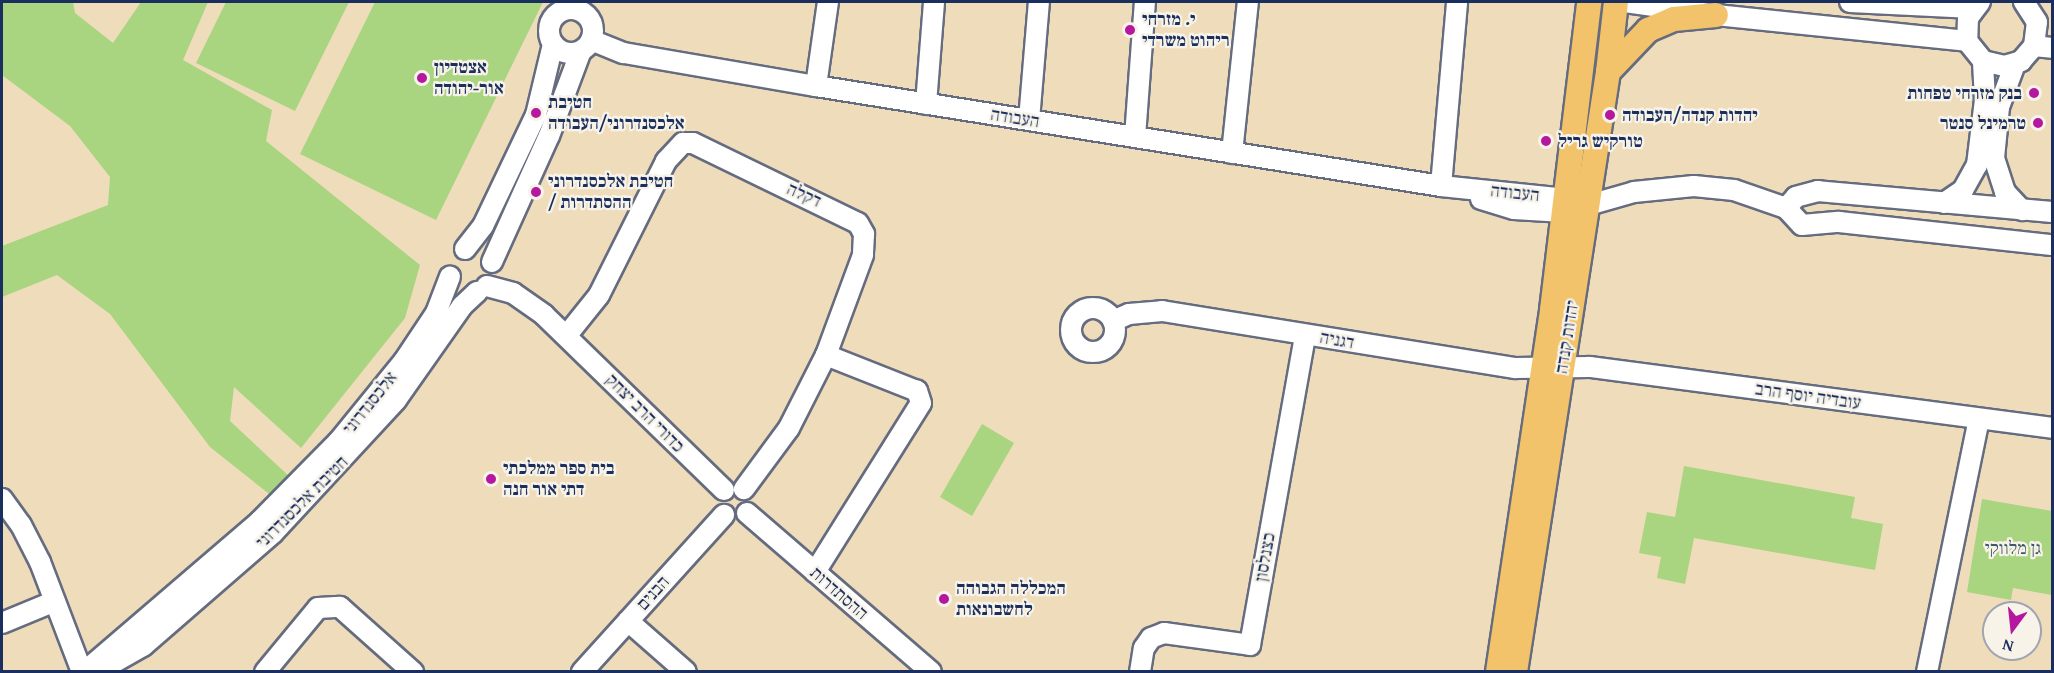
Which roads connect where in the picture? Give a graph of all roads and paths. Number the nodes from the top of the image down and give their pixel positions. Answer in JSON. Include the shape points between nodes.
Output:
{"nodes":[{"id":1,"x":828,"y":2,"type":"edge"},
{"id":2,"x":934,"y":2,"type":"edge"},
{"id":3,"x":1038,"y":2,"type":"edge"},
{"id":4,"x":1145,"y":2,"type":"edge"},
{"id":5,"x":1248,"y":2,"type":"edge"},
{"id":6,"x":1457,"y":2,"type":"edge"},
{"id":7,"x":1589,"y":2,"type":"edge"},
{"id":8,"x":1616,"y":2,"type":"edge"},
{"id":9,"x":1625,"y":2,"type":"edge"},
{"id":10,"x":1850,"y":2,"type":"edge"},
{"id":11,"x":2026,"y":4,"type":"edge"},
{"id":12,"x":1977,"y":5,"type":"edge"},
{"id":13,"x":580,"y":6,"type":"edge"},
{"id":14,"x":1716,"y":15,"type":"junction"},
{"id":15,"x":2052,"y":15,"type":"edge"},
{"id":16,"x":1967,"y":41,"type":"junction"},
{"id":17,"x":553,"y":45,"type":"junction"},
{"id":18,"x":586,"y":46,"type":"junction"},
{"id":19,"x":2043,"y":47,"type":"edge"},
{"id":20,"x":1983,"y":61,"type":"junction"},
{"id":21,"x":2015,"y":64,"type":"junction"},
{"id":22,"x":1608,"y":72,"type":"junction"},
{"id":23,"x":816,"y":86,"type":"junction"},
{"id":24,"x":926,"y":104,"type":"junction"},
{"id":25,"x":1029,"y":120,"type":"junction"},
{"id":26,"x":1135,"y":138,"type":"junction"},
{"id":27,"x":1232,"y":153,"type":"junction"},
{"id":28,"x":1441,"y":186,"type":"junction"},
{"id":29,"x":1944,"y":202,"type":"junction"},
{"id":30,"x":1572,"y":206,"type":"junction"},
{"id":31,"x":1785,"y":208,"type":"junction"},
{"id":32,"x":2022,"y":210,"type":"junction"},
{"id":33,"x":2052,"y":212,"type":"edge"},
{"id":34,"x":2052,"y":245,"type":"edge"},
{"id":35,"x":465,"y":249,"type":"junction"},
{"id":36,"x":450,"y":277,"type":"junction"},
{"id":37,"x":487,"y":277,"type":"junction"},
{"id":38,"x":1113,"y":321,"type":"dead end"},
{"id":39,"x":1305,"y":335,"type":"junction"},
{"id":40,"x":567,"y":336,"type":"junction"},
{"id":41,"x":826,"y":355,"type":"junction"},
{"id":42,"x":1553,"y":367,"type":"junction"},
{"id":43,"x":1979,"y":419,"type":"junction"},
{"id":44,"x":2052,"y":428,"type":"edge"},
{"id":45,"x":744,"y":489,"type":"junction"},
{"id":46,"x":724,"y":490,"type":"junction"},
{"id":47,"x":2,"y":499,"type":"edge"},
{"id":48,"x":747,"y":513,"type":"junction"},
{"id":49,"x":724,"y":514,"type":"junction"},
{"id":50,"x":815,"y":572,"type":"junction"},
{"id":51,"x":55,"y":601,"type":"junction"},
{"id":52,"x":628,"y":621,"type":"junction"},
{"id":53,"x":2,"y":623,"type":"edge"},
{"id":54,"x":83,"y":672,"type":"edge"},
{"id":55,"x":90,"y":672,"type":"edge"},
{"id":56,"x":265,"y":672,"type":"edge"},
{"id":57,"x":413,"y":672,"type":"edge"},
{"id":58,"x":582,"y":672,"type":"edge"},
{"id":59,"x":686,"y":672,"type":"edge"},
{"id":60,"x":931,"y":672,"type":"edge"},
{"id":61,"x":1140,"y":672,"type":"edge"},
{"id":62,"x":1498,"y":672,"type":"edge"},
{"id":63,"x":1515,"y":672,"type":"edge"},
{"id":64,"x":1927,"y":672,"type":"edge"}],
"edges":[{"from":1,"to":23,"type":"street"},
{"from":2,"to":24,"type":"street"},
{"from":3,"to":25,"type":"street"},
{"from":4,"to":26,"type":"street"},
{"from":5,"to":27,"type":"street"},
{"from":6,"to":28,"type":"street"},
{"from":7,"to":30,"type":"main road","name":"יהדות קנדה"},
{"from":8,"to":22,"type":"main road","name":"יהדות קנדה"},
{"from":9,"to":14,"type":"street"},
{"from":10,"to":12,"type":"street"},
{"from":11,"to":15,"type":"street"},
{"from":11,"to":19,"type":"street"},
{"from":12,"to":16,"type":"street","via":[[1965,29]]},
{"from":13,"to":17,"type":"street","via":[[553,17],[548,30]]},
{"from":13,"to":18,"type":"street","via":[[592,26]]},
{"from":14,"to":16,"type":"street"},
{"from":14,"to":22,"type":"main road","via":[[1674,19],[1648,30]]},
{"from":16,"to":20,"type":"street"},
{"from":17,"to":18,"type":"street","via":[[566,52]]},
{"from":17,"to":35,"type":"street","via":[[536,115],[483,226]]},
{"from":18,"to":23,"type":"street","name":"העבודה"},
{"from":18,"to":37,"type":"street","name":"חטיבת אלכסנדרוני"},
{"from":19,"to":21,"type":"street"},
{"from":20,"to":21,"type":"street","via":[[2004,66]]},
{"from":20,"to":29,"type":"street","via":[[1985,100],[1977,165],[1963,190]]},
{"from":21,"to":32,"type":"street","via":[[1999,107],[1994,158],[2005,192]]},
{"from":22,"to":30,"type":"main road","name":"יהדות קנדה"},
{"from":23,"to":24,"type":"street","name":"העבודה"},
{"from":24,"to":25,"type":"street","name":"העבודה"},
{"from":25,"to":26,"type":"street","name":"העבודה"},
{"from":26,"to":27,"type":"street","name":"העבודה"},
{"from":27,"to":28,"type":"street","name":"העבודה"},
{"from":28,"to":30,"type":"street","name":"העבודה"},
{"from":29,"to":31,"type":"street","via":[[1818,191],[1796,197]]},
{"from":29,"to":32,"type":"street"},
{"from":30,"to":31,"type":"street","via":[[1634,192],[1694,186],[1734,190]]},
{"from":30,"to":42,"type":"main road","name":"יהדות קנדה"},
{"from":31,"to":34,"type":"street","via":[[1802,225],[1839,222]]},
{"from":32,"to":33,"type":"street"},
{"from":35,"to":36,"type":"street","via":[[453,257]]},
{"from":35,"to":37,"type":"street","via":[[483,252]]},
{"from":36,"to":37,"type":"street","via":[[464,292]]},
{"from":36,"to":54,"type":"street","name":"אלכסנדרוני","via":[[436,313],[383,389],[308,473],[215,562]]},
{"from":37,"to":40,"type":"street","via":[[544,315]]},
{"from":37,"to":55,"type":"street","name":"חטיבת אלכסנדרוני","via":[[396,400],[273,533],[144,646]]},
{"from":38,"to":39,"type":"street","name":"דגניה","via":[[1129,314],[1162,311]]},
{"from":39,"to":42,"type":"street","name":"דגניה","via":[[1503,366]]},
{"from":39,"to":61,"type":"street","name":"כצנלסון","via":[[1250,645],[1164,633],[1151,638],[1144,648]]},
{"from":40,"to":41,"type":"street","name":"דקלה","via":[[612,273],[674,149],[683,143],[693,143],[858,223],[864,234],[863,255]]},
{"from":40,"to":46,"type":"street","name":"כדורי הרב יצחק"},
{"from":41,"to":45,"type":"street","name":"דקלה","via":[[789,428]]},
{"from":41,"to":50,"type":"street","via":[[917,391],[921,403]]},
{"from":42,"to":43,"type":"street","name":"עובדיה יוסף הרב"},
{"from":42,"to":62,"type":"main road","name":"יהדות קנדה"},
{"from":42,"to":63,"type":"main road","name":"יהדות קנדה"},
{"from":43,"to":44,"type":"street","name":"עובדיה יוסף הרב"},
{"from":43,"to":64,"type":"street"},
{"from":45,"to":46,"type":"street","via":[[736,486]]},
{"from":45,"to":48,"type":"street","via":[[751,501]]},
{"from":46,"to":49,"type":"street","via":[[718,502]]},
{"from":47,"to":51,"type":"street","via":[[21,525]]},
{"from":48,"to":49,"type":"street","via":[[736,519]]},
{"from":48,"to":50,"type":"street","name":"ההסתדרות"},
{"from":49,"to":52,"type":"street","name":"הבנים"},
{"from":50,"to":60,"type":"street","name":"ההסתדרות"},
{"from":51,"to":53,"type":"street"},
{"from":51,"to":54,"type":"street"},
{"from":52,"to":58,"type":"street","name":"הבנים"},
{"from":52,"to":59,"type":"street"},
{"from":56,"to":57,"type":"street","via":[[318,608],[340,608]]}]}
